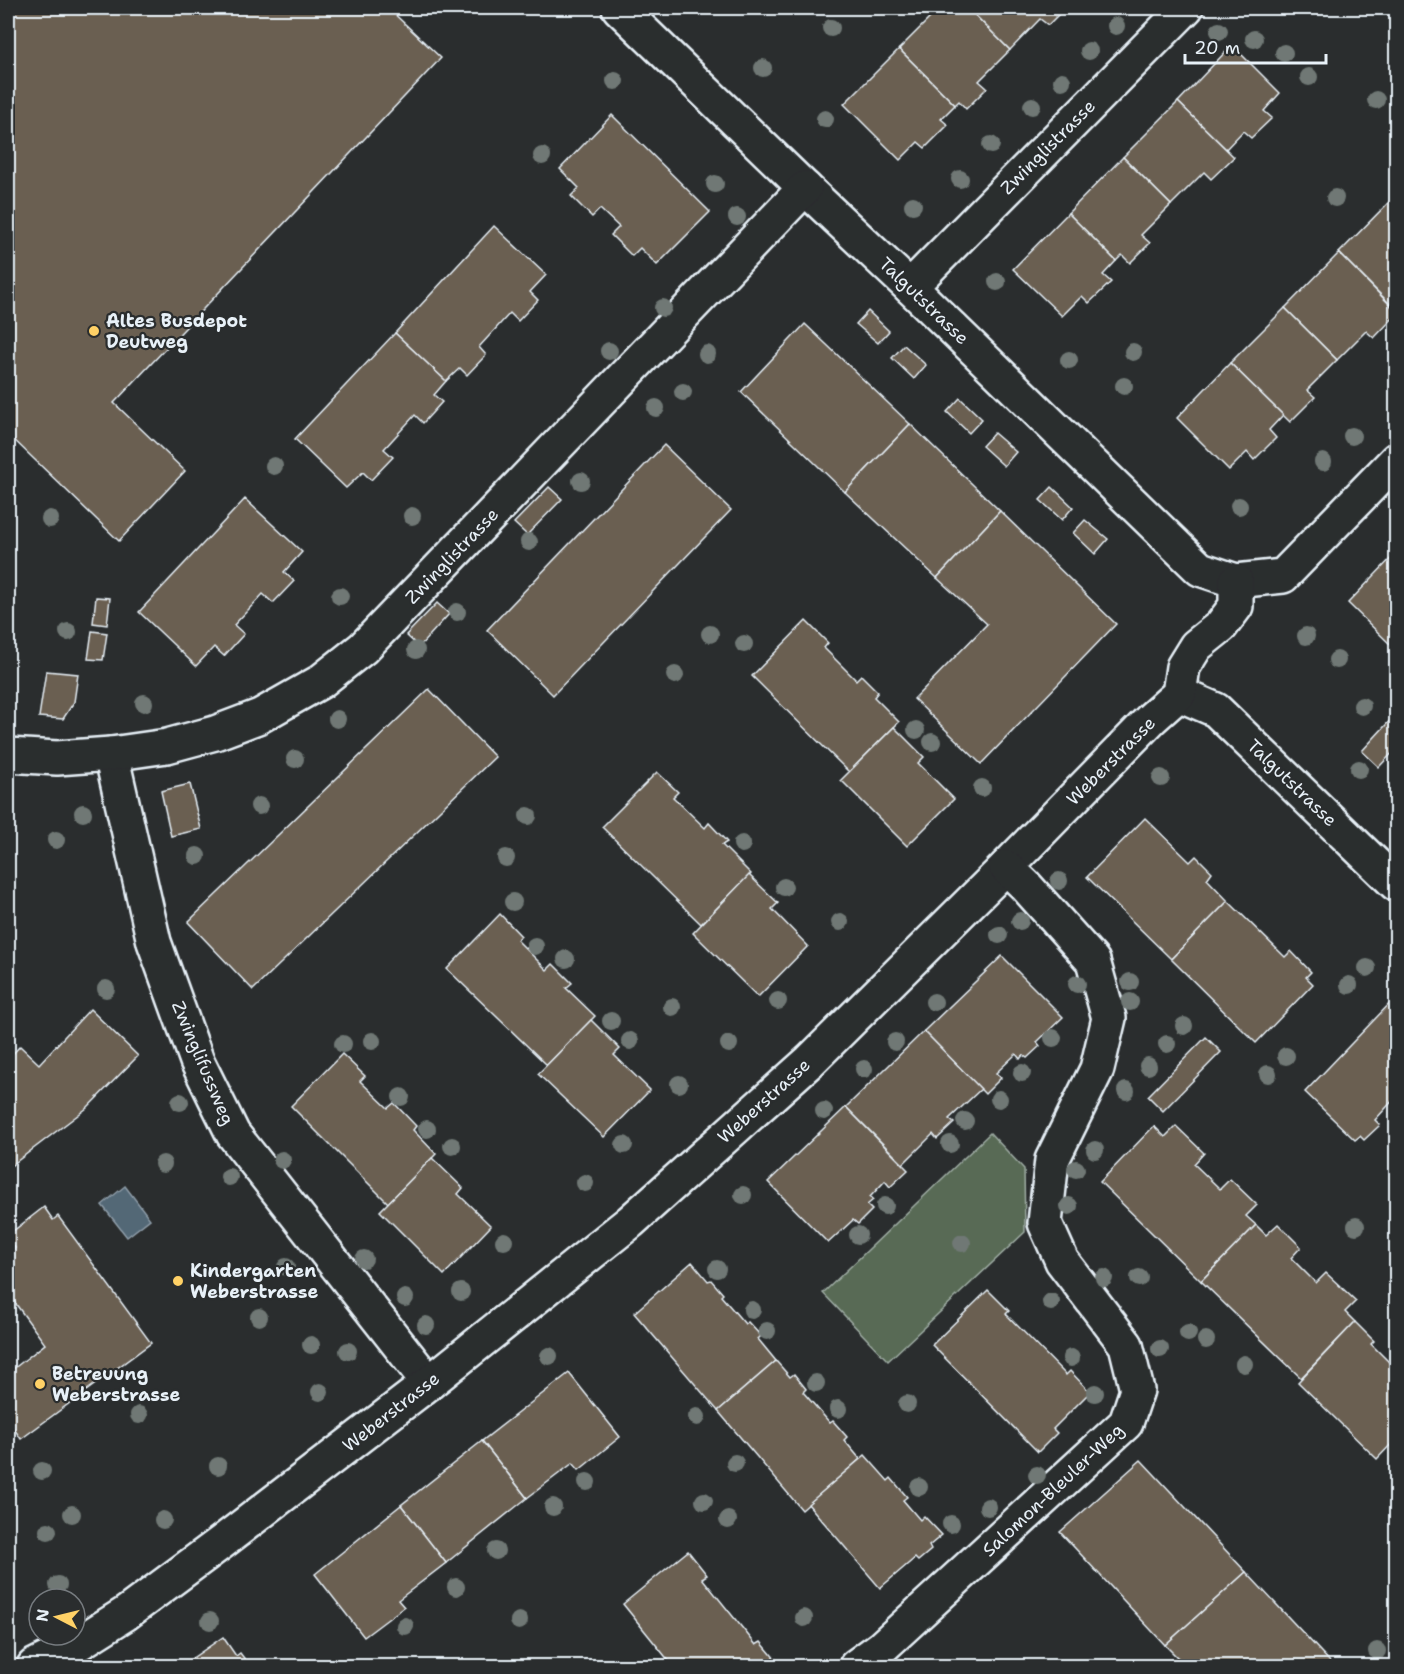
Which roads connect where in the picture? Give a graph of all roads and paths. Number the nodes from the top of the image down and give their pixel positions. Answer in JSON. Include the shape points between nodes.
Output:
{"nodes":[{"id":1,"x":619,"y":8,"type":"edge"},
{"id":2,"x":1186,"y":8,"type":"edge"},
{"id":3,"x":805,"y":188,"type":"junction"},
{"id":4,"x":910,"y":287,"type":"junction"},
{"id":5,"x":1396,"y":460,"type":"edge"},
{"id":6,"x":1236,"y":581,"type":"junction"},
{"id":7,"x":1179,"y":694,"type":"junction"},
{"id":8,"x":111,"y":754,"type":"junction"},
{"id":9,"x":8,"y":755,"type":"edge"},
{"id":10,"x":1006,"y":867,"type":"junction"},
{"id":11,"x":1396,"y":884,"type":"edge"},
{"id":12,"x":429,"y":1383,"type":"junction"},
{"id":13,"x":83,"y":1656,"type":"edge"},
{"id":14,"x":34,"y":1666,"type":"edge"},
{"id":15,"x":856,"y":1666,"type":"edge"}],
"edges":[{"from":1,"to":3,"type":"street","name":"Talgutstrasse"},
{"from":2,"to":4,"type":"street","name":"Zwinglistrasse"},
{"from":3,"to":4,"type":"street","name":"Talgutstrasse"},
{"from":3,"to":8,"type":"street","name":"Zwinglistrasse","via":[[363,648],[320,682],[260,716],[215,734]]},
{"from":4,"to":6,"type":"street","name":"Talgutstrasse","via":[[1200,569]]},
{"from":5,"to":6,"type":"street","via":[[1283,576]]},
{"from":6,"to":7,"type":"street","via":[[1236,606],[1221,626],[1196,646],[1183,667]]},
{"from":7,"to":10,"type":"street","name":"Weberstrasse"},
{"from":7,"to":11,"type":"street","name":"Talgutstrasse","via":[[1216,710]]},
{"from":8,"to":9,"type":"street","name":"Zwinglistrasse","via":[[57,758]]},
{"from":8,"to":12,"type":"street","name":"Zwinglifussweg","via":[[154,942],[197,1061],[233,1134]]},
{"from":10,"to":12,"type":"street","name":"Weberstrasse","via":[[810,1061],[630,1222]]},
{"from":10,"to":15,"type":"street","name":"Salomon-Bleuler-Weg","via":[[1093,961],[1109,1018],[1097,1069],[1052,1160],[1045,1223],[1062,1261],[1126,1345],[1137,1390],[1126,1424],[882,1647]]},
{"from":12,"to":13,"type":"street","name":"Weberstrasse","via":[[125,1614]]},
{"from":13,"to":14,"type":"street","name":"Weberstrasse"}]}
